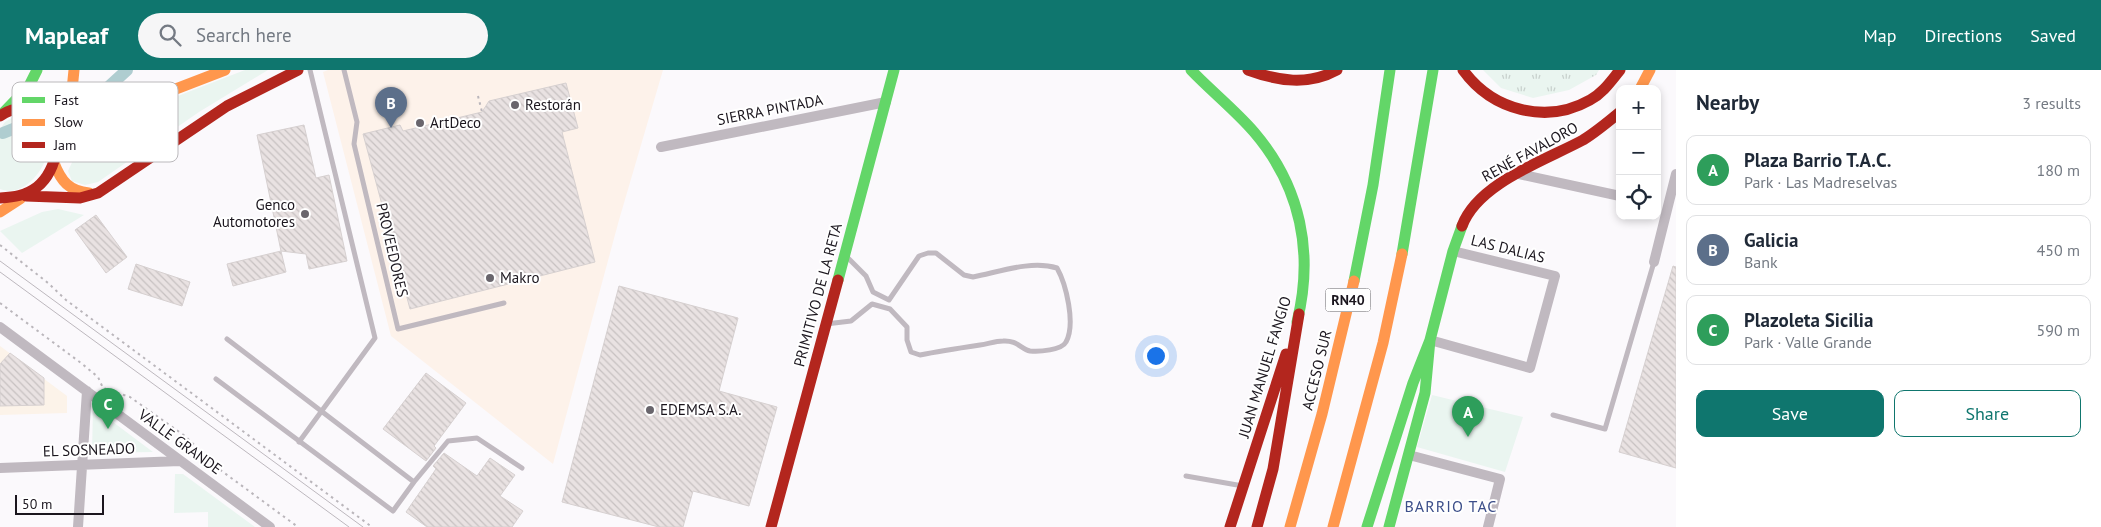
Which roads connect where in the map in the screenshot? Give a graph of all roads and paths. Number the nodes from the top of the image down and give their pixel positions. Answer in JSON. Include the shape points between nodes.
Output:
{"nodes":[{"id":1,"x":37,"y":70,"type":"edge"},
{"id":2,"x":225,"y":70,"type":"edge"},
{"id":3,"x":298,"y":70,"type":"edge"},
{"id":4,"x":310,"y":70,"type":"edge"},
{"id":5,"x":344,"y":70,"type":"edge"},
{"id":6,"x":894,"y":70,"type":"edge"},
{"id":7,"x":1191,"y":70,"type":"edge"},
{"id":8,"x":1248,"y":70,"type":"edge"},
{"id":9,"x":1337,"y":70,"type":"edge"},
{"id":10,"x":1390,"y":70,"type":"edge"},
{"id":11,"x":1433,"y":70,"type":"edge"},
{"id":12,"x":1464,"y":70,"type":"edge"},
{"id":13,"x":1620,"y":70,"type":"edge"},
{"id":14,"x":1650,"y":70,"type":"edge"},
{"id":15,"x":32,"y":82,"type":"edge"},
{"id":16,"x":1642,"y":85,"type":"edge"},
{"id":17,"x":178,"y":88,"type":"edge"},
{"id":18,"x":478,"y":96,"type":"dead end"},
{"id":19,"x":886,"y":102,"type":"junction"},
{"id":20,"x":12,"y":105,"type":"edge"},
{"id":21,"x":482,"y":112,"type":"dead end"},
{"id":22,"x":2,"y":115,"type":"edge"},
{"id":23,"x":1616,"y":115,"type":"edge"},
{"id":24,"x":178,"y":139,"type":"edge"},
{"id":25,"x":661,"y":147,"type":"dead end"},
{"id":26,"x":53,"y":162,"type":"edge"},
{"id":27,"x":56,"y":162,"type":"edge"},
{"id":28,"x":144,"y":162,"type":"edge"},
{"id":29,"x":1519,"y":174,"type":"junction"},
{"id":30,"x":1676,"y":174,"type":"edge"},
{"id":31,"x":98,"y":193,"type":"junction"},
{"id":32,"x":1616,"y":195,"type":"edge"},
{"id":33,"x":23,"y":197,"type":"junction"},
{"id":34,"x":0,"y":198,"type":"edge"},
{"id":35,"x":1661,"y":205,"type":"edge"},
{"id":36,"x":1668,"y":206,"type":"junction"},
{"id":37,"x":0,"y":212,"type":"edge"},
{"id":38,"x":0,"y":245,"type":"edge"},
{"id":39,"x":1453,"y":251,"type":"junction"},
{"id":40,"x":844,"y":255,"type":"junction"},
{"id":41,"x":1654,"y":262,"type":"joint"},
{"id":42,"x":0,"y":303,"type":"edge"},
{"id":43,"x":504,"y":303,"type":"dead end"},
{"id":44,"x":1299,"y":314,"type":"junction"},
{"id":45,"x":826,"y":324,"type":"junction"},
{"id":46,"x":0,"y":327,"type":"edge"},
{"id":47,"x":227,"y":339,"type":"dead end"},
{"id":48,"x":1430,"y":340,"type":"junction"},
{"id":49,"x":216,"y":379,"type":"dead end"},
{"id":50,"x":87,"y":391,"type":"junction"},
{"id":51,"x":321,"y":411,"type":"junction"},
{"id":52,"x":1553,"y":415,"type":"dead end"},
{"id":53,"x":299,"y":442,"type":"junction"},
{"id":54,"x":1409,"y":455,"type":"junction"},
{"id":55,"x":180,"y":461,"type":"junction"},
{"id":56,"x":82,"y":466,"type":"junction"},
{"id":57,"x":0,"y":468,"type":"edge"},
{"id":58,"x":522,"y":468,"type":"dead end"},
{"id":59,"x":1186,"y":476,"type":"dead end"},
{"id":60,"x":414,"y":482,"type":"junction"},
{"id":61,"x":1243,"y":486,"type":"junction"},
{"id":62,"x":78,"y":527,"type":"edge"},
{"id":63,"x":270,"y":527,"type":"edge"},
{"id":64,"x":298,"y":527,"type":"edge"},
{"id":65,"x":372,"y":527,"type":"edge"},
{"id":66,"x":771,"y":527,"type":"edge"},
{"id":67,"x":1230,"y":527,"type":"edge"},
{"id":68,"x":1257,"y":527,"type":"edge"},
{"id":69,"x":1290,"y":527,"type":"edge"},
{"id":70,"x":1333,"y":527,"type":"edge"},
{"id":71,"x":1367,"y":527,"type":"edge"},
{"id":72,"x":1389,"y":527,"type":"edge"},
{"id":73,"x":1488,"y":527,"type":"edge"}],
"edges":[{"from":1,"to":15,"type":"main road"},
{"from":2,"to":17,"type":"main road"},
{"from":3,"to":24,"type":"main road","via":[[227,106]]},
{"from":4,"to":51,"type":"lane","via":[[376,338]]},
{"from":5,"to":43,"type":"lane","name":"PROVEEDORES","via":[[357,122],[354,144],[398,329]]},
{"from":6,"to":19,"type":"main road","name":"PRIMITIVO DE LA RETA"},
{"from":7,"to":44,"type":"main road","name":"JUAN MANUEL FANGIO","via":[[1254,132],[1287,182],[1298,210],[1303,236],[1303,288]]},
{"from":8,"to":9,"type":"main road","via":[[1263,76],[1305,80]]},
{"from":10,"to":69,"type":"main road","name":"ACCESO SUR","number":"RN40","via":[[1368,206],[1340,342]]},
{"from":11,"to":70,"type":"main road","number":"RN40","via":[[1409,217],[1385,333]]},
{"from":12,"to":13,"type":"main road","via":[[1485,93],[1502,104],[1526,113],[1550,114],[1591,101]]},
{"from":14,"to":16,"type":"main road"},
{"from":18,"to":21,"type":"path"},
{"from":19,"to":25,"type":"street","name":"SIERRA PINTADA"},
{"from":19,"to":40,"type":"main road","name":"PRIMITIVO DE LA RETA"},
{"from":20,"to":22,"type":"main road"},
{"from":23,"to":29,"type":"main road","name":"RENÉ FAVALORO","via":[[1584,139]]},
{"from":26,"to":33,"type":"main road","via":[[44,180]]},
{"from":27,"to":31,"type":"main road","via":[[60,180],[68,188]]},
{"from":28,"to":31,"type":"main road"},
{"from":29,"to":32,"type":"street"},
{"from":29,"to":39,"type":"main road","name":"RENÉ FAVALORO","via":[[1498,185],[1466,215]]},
{"from":30,"to":36,"type":"street"},
{"from":31,"to":33,"type":"main road","via":[[80,198]]},
{"from":33,"to":34,"type":"main road"},
{"from":33,"to":37,"type":"main road"},
{"from":35,"to":36,"type":"street"},
{"from":36,"to":41,"type":"street"},
{"from":38,"to":65,"type":"path","via":[[66,300]]},
{"from":39,"to":48,"type":"main road","name":"RENÉ FAVALORO"},
{"from":39,"to":48,"type":"street","name":"LAS DALIAS","via":[[1555,276],[1530,368]]},
{"from":40,"to":45,"type":"main road","name":"PRIMITIVO DE LA RETA"},
{"from":40,"to":45,"type":"lane","via":[[866,276],[872,292],[889,300],[919,256],[928,253],[936,253],[964,275],[973,278],[1031,265],[1057,268],[1064,281],[1069,306],[1066,342],[1049,350],[1029,351],[1016,342],[1002,341],[920,355],[911,352],[907,327],[890,309],[872,304],[851,321]]},
{"from":41,"to":52,"type":"lane","via":[[1605,429]]},
{"from":42,"to":64,"type":"path","via":[[81,362],[98,377],[103,388],[130,397],[177,430],[219,469]]},
{"from":44,"to":61,"type":"main road","name":"JUAN MANUEL FANGIO"},
{"from":44,"to":68,"type":"main road","via":[[1273,470]]},
{"from":45,"to":66,"type":"main road","name":"PRIMITIVO DE LA RETA"},
{"from":46,"to":50,"type":"street","name":"VALLE GRANDE"},
{"from":47,"to":51,"type":"lane"},
{"from":48,"to":54,"type":"main road","via":[[1425,394]]},
{"from":48,"to":71,"type":"main road"},
{"from":49,"to":53,"type":"lane"},
{"from":50,"to":55,"type":"street","name":"VALLE GRANDE"},
{"from":50,"to":56,"type":"street"},
{"from":51,"to":53,"type":"lane"},
{"from":51,"to":60,"type":"lane"},
{"from":53,"to":60,"type":"lane","via":[[393,512]]},
{"from":54,"to":72,"type":"main road"},
{"from":54,"to":73,"type":"street","via":[[1500,479]]},
{"from":55,"to":56,"type":"street","name":"EL SOSNEADO"},
{"from":55,"to":63,"type":"street","name":"VALLE GRANDE"},
{"from":56,"to":57,"type":"street","name":"EL SOSNEADO"},
{"from":56,"to":62,"type":"street"},
{"from":58,"to":60,"type":"lane","via":[[477,438],[448,441]]},
{"from":59,"to":61,"type":"lane"},
{"from":61,"to":67,"type":"main road","name":"JUAN MANUEL FANGIO"}]}
